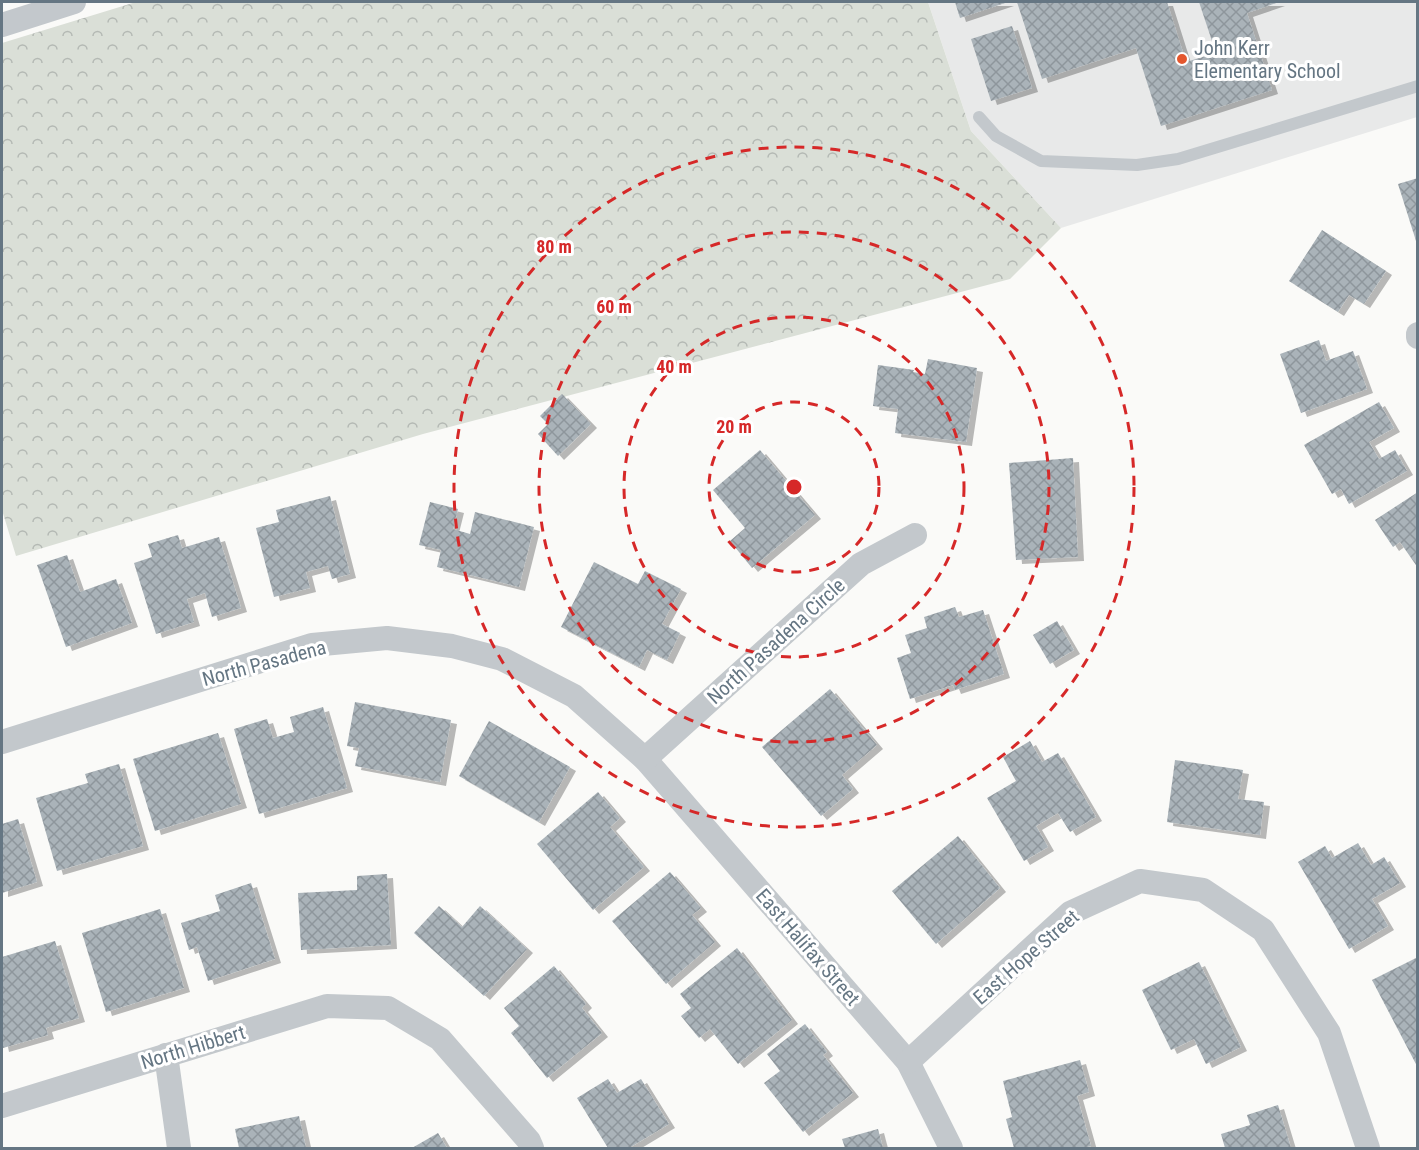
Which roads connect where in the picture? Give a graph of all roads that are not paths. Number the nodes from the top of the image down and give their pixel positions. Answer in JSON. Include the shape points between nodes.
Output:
{"nodes":[{"id":1,"x":74,"y":2,"type":"edge"},
{"id":2,"x":37,"y":7,"type":"edge"},
{"id":3,"x":2,"y":25,"type":"edge"},
{"id":4,"x":1418,"y":86,"type":"edge"},
{"id":5,"x":979,"y":117,"type":"dead end"},
{"id":6,"x":915,"y":535,"type":"dead end"},
{"id":7,"x":2,"y":742,"type":"edge"},
{"id":8,"x":645,"y":759,"type":"junction"},
{"id":9,"x":166,"y":1055,"type":"junction"},
{"id":10,"x":908,"y":1062,"type":"junction"},
{"id":11,"x":2,"y":1106,"type":"edge"},
{"id":12,"x":180,"y":1149,"type":"edge"},
{"id":13,"x":532,"y":1149,"type":"edge"},
{"id":14,"x":951,"y":1149,"type":"edge"},
{"id":15,"x":1368,"y":1149,"type":"edge"}],
"edges":[{"from":1,"to":2,"type":"street"},
{"from":2,"to":3,"type":"street"},
{"from":4,"to":5,"type":"lane","via":[[1178,159],[1137,165],[1041,161],[996,136]]},
{"from":6,"to":8,"type":"street","name":"North Pasadena Circle","via":[[861,564]]},
{"from":7,"to":8,"type":"street","name":"North Pasadena","via":[[312,645],[387,638],[452,646],[502,659],[574,696]]},
{"from":8,"to":10,"type":"street","name":"East Halifax Street"},
{"from":9,"to":11,"type":"street","name":"North Hibbert"},
{"from":9,"to":12,"type":"street"},
{"from":9,"to":13,"type":"street","name":"North Hibbert","via":[[327,1006],[388,1008],[440,1039]]},
{"from":10,"to":14,"type":"street","name":"East Halifax Street"},
{"from":10,"to":15,"type":"street","name":"East Hope Street","via":[[1070,913],[1140,882],[1203,890],[1263,930],[1323,1023]]}]}
